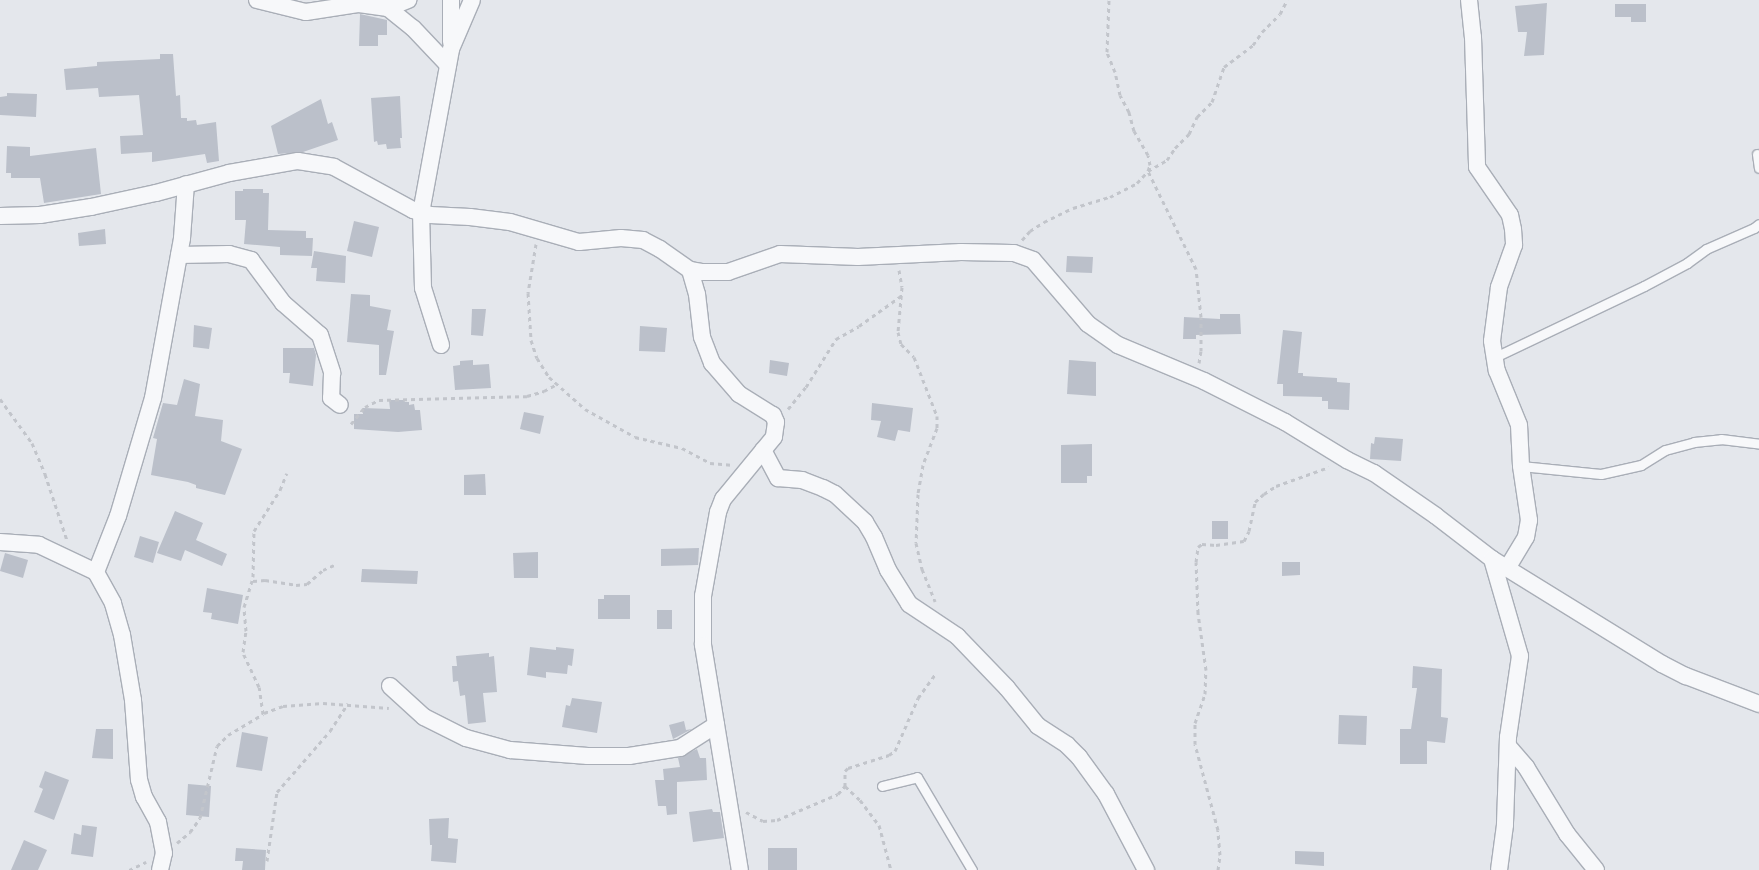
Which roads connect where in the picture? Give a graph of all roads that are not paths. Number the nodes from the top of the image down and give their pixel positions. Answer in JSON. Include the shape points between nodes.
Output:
{"nodes":[{"id":1,"x":257,"y":0,"type":"edge"},
{"id":2,"x":408,"y":0,"type":"edge"},
{"id":3,"x":450,"y":0,"type":"edge"},
{"id":4,"x":472,"y":0,"type":"edge"},
{"id":5,"x":1469,"y":0,"type":"edge"},
{"id":6,"x":388,"y":8,"type":"junction"},
{"id":7,"x":450,"y":57,"type":"junction"},
{"id":8,"x":1757,"y":154,"type":"dead end"},
{"id":9,"x":1759,"y":168,"type":"edge"},
{"id":10,"x":186,"y":184,"type":"junction"},
{"id":11,"x":421,"y":213,"type":"junction"},
{"id":12,"x":0,"y":216,"type":"edge"},
{"id":13,"x":1759,"y":224,"type":"edge"},
{"id":14,"x":179,"y":255,"type":"junction"},
{"id":15,"x":690,"y":270,"type":"junction"},
{"id":16,"x":441,"y":345,"type":"dead end"},
{"id":17,"x":1493,"y":358,"type":"junction"},
{"id":18,"x":340,"y":405,"type":"dead end"},
{"id":19,"x":1759,"y":444,"type":"edge"},
{"id":20,"x":763,"y":450,"type":"junction"},
{"id":21,"x":1521,"y":466,"type":"junction"},
{"id":22,"x":0,"y":542,"type":"edge"},
{"id":23,"x":1492,"y":559,"type":"junction"},
{"id":24,"x":1507,"y":569,"type":"junction"},
{"id":25,"x":96,"y":572,"type":"junction"},
{"id":26,"x":390,"y":686,"type":"dead end"},
{"id":27,"x":1759,"y":704,"type":"edge"},
{"id":28,"x":716,"y":725,"type":"junction"},
{"id":29,"x":1508,"y":746,"type":"junction"},
{"id":30,"x":882,"y":786,"type":"dead end"},
{"id":31,"x":160,"y":870,"type":"edge"},
{"id":32,"x":740,"y":870,"type":"edge"},
{"id":33,"x":972,"y":870,"type":"edge"},
{"id":34,"x":1146,"y":870,"type":"edge"},
{"id":35,"x":1499,"y":870,"type":"edge"},
{"id":36,"x":1596,"y":870,"type":"edge"}],
"edges":[{"from":1,"to":6,"type":"street","via":[[306,12],[359,4]]},
{"from":2,"to":6,"type":"street"},
{"from":3,"to":7,"type":"street"},
{"from":4,"to":7,"type":"street"},
{"from":5,"to":17,"type":"street","via":[[1477,167],[1510,216],[1513,229],[1514,245],[1499,287]]},
{"from":6,"to":7,"type":"street"},
{"from":7,"to":11,"type":"street"},
{"from":8,"to":9,"type":"lane"},
{"from":10,"to":11,"type":"street","via":[[298,161],[316,162],[334,167]]},
{"from":10,"to":12,"type":"street","via":[[91,207],[40,215]]},
{"from":10,"to":14,"type":"street"},
{"from":11,"to":15,"type":"street","via":[[510,222],[579,242],[621,238],[643,240]]},
{"from":11,"to":16,"type":"street","via":[[423,288]]},
{"from":13,"to":17,"type":"lane","via":[[1644,286]]},
{"from":14,"to":18,"type":"street","via":[[229,254],[250,260],[283,303],[320,335],[332,374],[331,398]]},
{"from":14,"to":25,"type":"street","via":[[153,398],[118,516]]},
{"from":15,"to":20,"type":"street","via":[[697,294],[702,337],[712,363],[739,394],[775,418],[777,429]]},
{"from":15,"to":23,"type":"street","via":[[717,274],[780,254],[858,257],[1014,253],[1033,260],[1088,324],[1118,345],[1197,378],[1285,422],[1374,473]]},
{"from":17,"to":21,"type":"street","via":[[1519,425]]},
{"from":19,"to":21,"type":"lane","via":[[1721,439],[1694,442],[1666,450],[1641,465],[1601,474]]},
{"from":20,"to":28,"type":"street","via":[[723,499],[703,596],[703,645]]},
{"from":20,"to":34,"type":"street","via":[[778,478],[802,480],[835,494],[865,522],[905,599],[957,636],[1038,726],[1079,757],[1106,794]]},
{"from":21,"to":24,"type":"street","via":[[1529,520],[1526,537]]},
{"from":22,"to":25,"type":"street","via":[[39,545]]},
{"from":23,"to":24,"type":"street"},
{"from":23,"to":29,"type":"street","via":[[1520,656]]},
{"from":24,"to":27,"type":"street","via":[[1662,664]]},
{"from":25,"to":31,"type":"street","via":[[119,621],[133,700],[140,780],[144,798],[158,822],[164,853]]},
{"from":26,"to":28,"type":"street","via":[[424,716],[466,738],[510,750],[629,756],[680,748]]},
{"from":28,"to":32,"type":"street"},
{"from":29,"to":35,"type":"street","via":[[1505,826]]},
{"from":29,"to":36,"type":"street","via":[[1526,767],[1567,834]]},
{"from":30,"to":33,"type":"lane","via":[[918,777]]}]}
